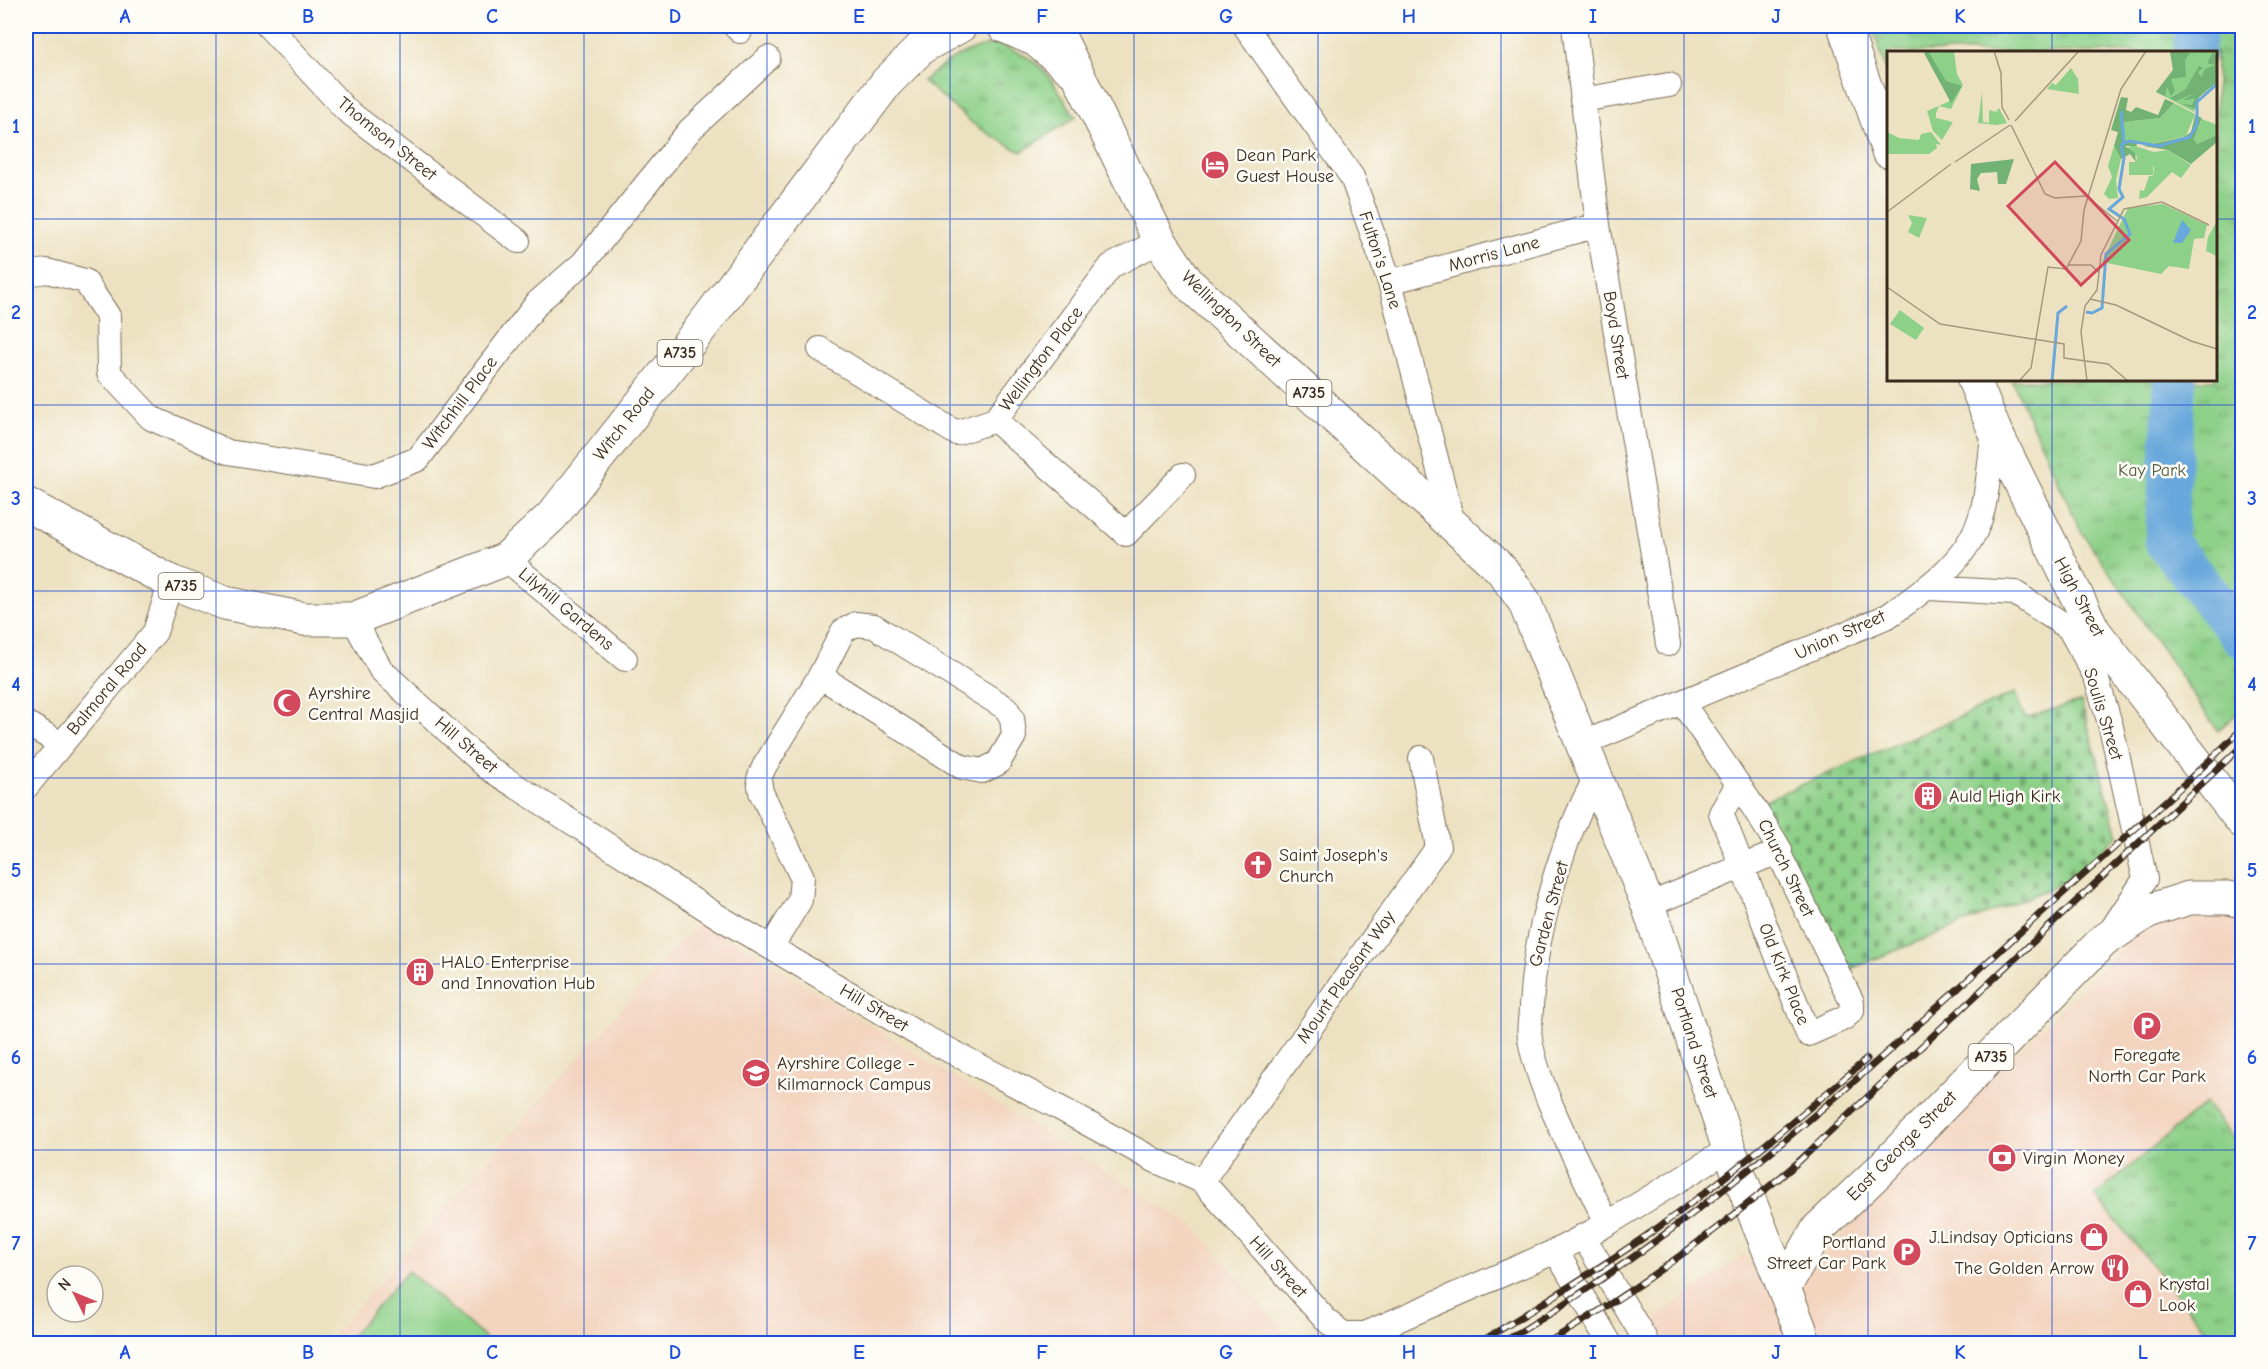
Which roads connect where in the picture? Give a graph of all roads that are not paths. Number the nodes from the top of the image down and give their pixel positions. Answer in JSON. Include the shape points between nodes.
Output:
{"nodes":[{"id":1,"x":268,"y":26,"type":"edge"},
{"id":2,"x":960,"y":26,"type":"edge"},
{"id":3,"x":1004,"y":26,"type":"edge"},
{"id":4,"x":1054,"y":26,"type":"edge"},
{"id":5,"x":1245,"y":26,"type":"edge"},
{"id":6,"x":1574,"y":26,"type":"edge"},
{"id":7,"x":1844,"y":26,"type":"edge"},
{"id":8,"x":768,"y":58,"type":"dead end"},
{"id":9,"x":1079,"y":77,"type":"junction"},
{"id":10,"x":1669,"y":85,"type":"dead end"},
{"id":11,"x":1582,"y":100,"type":"junction"},
{"id":12,"x":1887,"y":148,"type":"edge"},
{"id":13,"x":1598,"y":225,"type":"junction"},
{"id":14,"x":518,"y":241,"type":"dead end"},
{"id":15,"x":1160,"y":241,"type":"junction"},
{"id":16,"x":26,"y":274,"type":"edge"},
{"id":17,"x":1390,"y":282,"type":"junction"},
{"id":18,"x":820,"y":348,"type":"dead end"},
{"id":19,"x":1974,"y":381,"type":"edge"},
{"id":20,"x":995,"y":420,"type":"junction"},
{"id":21,"x":1994,"y":429,"type":"junction"},
{"id":22,"x":1184,"y":475,"type":"dead end"},
{"id":23,"x":26,"y":504,"type":"edge"},
{"id":24,"x":1453,"y":524,"type":"junction"},
{"id":25,"x":506,"y":559,"type":"junction"},
{"id":26,"x":171,"y":582,"type":"junction"},
{"id":27,"x":1928,"y":588,"type":"junction"},
{"id":28,"x":353,"y":619,"type":"junction"},
{"id":29,"x":1668,"y":644,"type":"dead end"},
{"id":30,"x":625,"y":659,"type":"dead end"},
{"id":31,"x":820,"y":676,"type":"junction"},
{"id":32,"x":1683,"y":704,"type":"junction"},
{"id":33,"x":26,"y":723,"type":"edge"},
{"id":34,"x":1584,"y":743,"type":"junction"},
{"id":35,"x":62,"y":744,"type":"junction"},
{"id":36,"x":1421,"y":758,"type":"dead end"},
{"id":37,"x":1597,"y":776,"type":"junction"},
{"id":38,"x":1738,"y":784,"type":"junction"},
{"id":39,"x":26,"y":787,"type":"edge"},
{"id":40,"x":2242,"y":821,"type":"edge"},
{"id":41,"x":1778,"y":852,"type":"junction"},
{"id":42,"x":1742,"y":867,"type":"junction"},
{"id":43,"x":2242,"y":902,"type":"edge"},
{"id":44,"x":1648,"y":905,"type":"junction"},
{"id":45,"x":2103,"y":941,"type":"junction"},
{"id":46,"x":772,"y":946,"type":"junction"},
{"id":47,"x":1852,"y":1011,"type":"joint"},
{"id":48,"x":1729,"y":1149,"type":"junction"},
{"id":49,"x":1202,"y":1181,"type":"junction"},
{"id":50,"x":1607,"y":1224,"type":"junction"},
{"id":51,"x":1583,"y":1236,"type":"junction"},
{"id":52,"x":1556,"y":1251,"type":"junction"},
{"id":53,"x":1784,"y":1287,"type":"junction"},
{"id":54,"x":1610,"y":1344,"type":"edge"},
{"id":55,"x":1645,"y":1344,"type":"edge"},
{"id":56,"x":1802,"y":1344,"type":"edge"}],
"edges":[{"from":1,"to":14,"type":"street","name":"Thomson Street","via":[[346,110]]},
{"from":2,"to":25,"type":"main road","name":"Witch Road","number":"A735","via":[[922,47],[887,82],[704,324],[552,516]]},
{"from":3,"to":9,"type":"main road","via":[[1036,40]]},
{"from":4,"to":9,"type":"main road","name":"Wellington Street","number":"A735"},
{"from":5,"to":17,"type":"street","name":"Fulton's Lane","via":[[1352,177]]},
{"from":6,"to":11,"type":"street","name":"Boyd Street"},
{"from":7,"to":12,"type":"main road"},
{"from":8,"to":16,"type":"street","name":"Witchhill Place","via":[[690,130],[583,263],[538,302],[418,459],[374,476],[228,452],[151,418],[109,373],[108,316],[85,281],[47,271]]},
{"from":9,"to":15,"type":"main road","name":"Wellington Street","number":"A735"},
{"from":10,"to":11,"type":"street"},
{"from":11,"to":13,"type":"street","name":"Boyd Street"},
{"from":13,"to":17,"type":"street","name":"Morris Lane"},
{"from":13,"to":29,"type":"street","name":"Boyd Street"},
{"from":15,"to":20,"type":"street","name":"Wellington Place","via":[[1111,266]]},
{"from":15,"to":24,"type":"main road","name":"Wellington Street","number":"A735","via":[[1188,283]]},
{"from":17,"to":24,"type":"street","name":"Fulton's Lane"},
{"from":18,"to":20,"type":"street","name":"Wellington Place","via":[[956,433]]},
{"from":19,"to":21,"type":"main road","name":"High Street"},
{"from":20,"to":22,"type":"street","via":[[1126,534]]},
{"from":21,"to":27,"type":"street","name":"Union Street","via":[[1981,518],[1962,555]]},
{"from":21,"to":40,"type":"main road","name":"High Street","via":[[2094,631]]},
{"from":23,"to":26,"type":"main road","number":"A735"},
{"from":24,"to":34,"type":"main road","name":"Wellington Street","number":"A735","via":[[1501,569],[1524,601]]},
{"from":25,"to":28,"type":"main road","name":"Witch Road","number":"A735"},
{"from":25,"to":30,"type":"street","name":"Lilyhill Gardens"},
{"from":26,"to":28,"type":"main road","number":"A735","via":[[225,603],[304,619]]},
{"from":26,"to":35,"type":"street","name":"Balmoral Road","via":[[155,632]]},
{"from":27,"to":32,"type":"street","name":"Union Street","via":[[1888,616]]},
{"from":27,"to":45,"type":"street","name":"Soulis Street","via":[[2015,593],[2069,628],[2096,677],[2145,879]]},
{"from":28,"to":46,"type":"street","name":"Hill Street","via":[[381,670],[488,768],[719,917]]},
{"from":31,"to":31,"type":"street","via":[[962,767],[982,771],[998,763],[1014,736],[1012,718],[1006,708],[874,626],[856,624],[843,631]]},
{"from":31,"to":46,"type":"street","via":[[759,779],[760,792],[802,877],[800,900]]},
{"from":32,"to":34,"type":"street","name":"Union Street"},
{"from":32,"to":38,"type":"street","name":"Church Street"},
{"from":33,"to":35,"type":"street"},
{"from":34,"to":37,"type":"main road","name":"Portland Street","number":"A735"},
{"from":35,"to":39,"type":"street","name":"Balmoral Road"},
{"from":36,"to":49,"type":"street","name":"Mount Pleasant Way","via":[[1438,847]]},
{"from":37,"to":44,"type":"main road","name":"Portland Street","number":"A735"},
{"from":37,"to":50,"type":"street","name":"Garden Street","via":[[1583,801],[1542,931],[1532,983],[1530,1038],[1545,1086]]},
{"from":38,"to":41,"type":"street","name":"Church Street"},
{"from":38,"to":42,"type":"street","name":"Old Kirk Place","via":[[1721,813]]},
{"from":41,"to":42,"type":"street"},
{"from":41,"to":47,"type":"street","name":"Church Street","via":[[1852,1002]]},
{"from":42,"to":44,"type":"street"},
{"from":42,"to":47,"type":"street","name":"Old Kirk Place","via":[[1808,1034]]},
{"from":43,"to":45,"type":"main road","name":"East George Street","number":"A735","via":[[2229,898],[2189,898],[2148,911]]},
{"from":44,"to":48,"type":"main road","name":"Portland Street","number":"A735"},
{"from":45,"to":53,"type":"main road","name":"East George Street","number":"A735","via":[[1818,1229]]},
{"from":46,"to":49,"type":"street","name":"Hill Street","via":[[918,1034],[1154,1160]]},
{"from":48,"to":50,"type":"street","name":"Hill Street"},
{"from":48,"to":53,"type":"main road","name":"Portland Street","number":"A735"},
{"from":49,"to":52,"type":"street","name":"Hill Street","via":[[1325,1319],[1343,1334],[1365,1334]]},
{"from":50,"to":51,"type":"street","name":"Hill Street"},
{"from":51,"to":52,"type":"street","name":"Hill Street"},
{"from":51,"to":55,"type":"street"},
{"from":52,"to":54,"type":"street"},
{"from":53,"to":56,"type":"main road","name":"Portland Street","number":"A735"}]}
